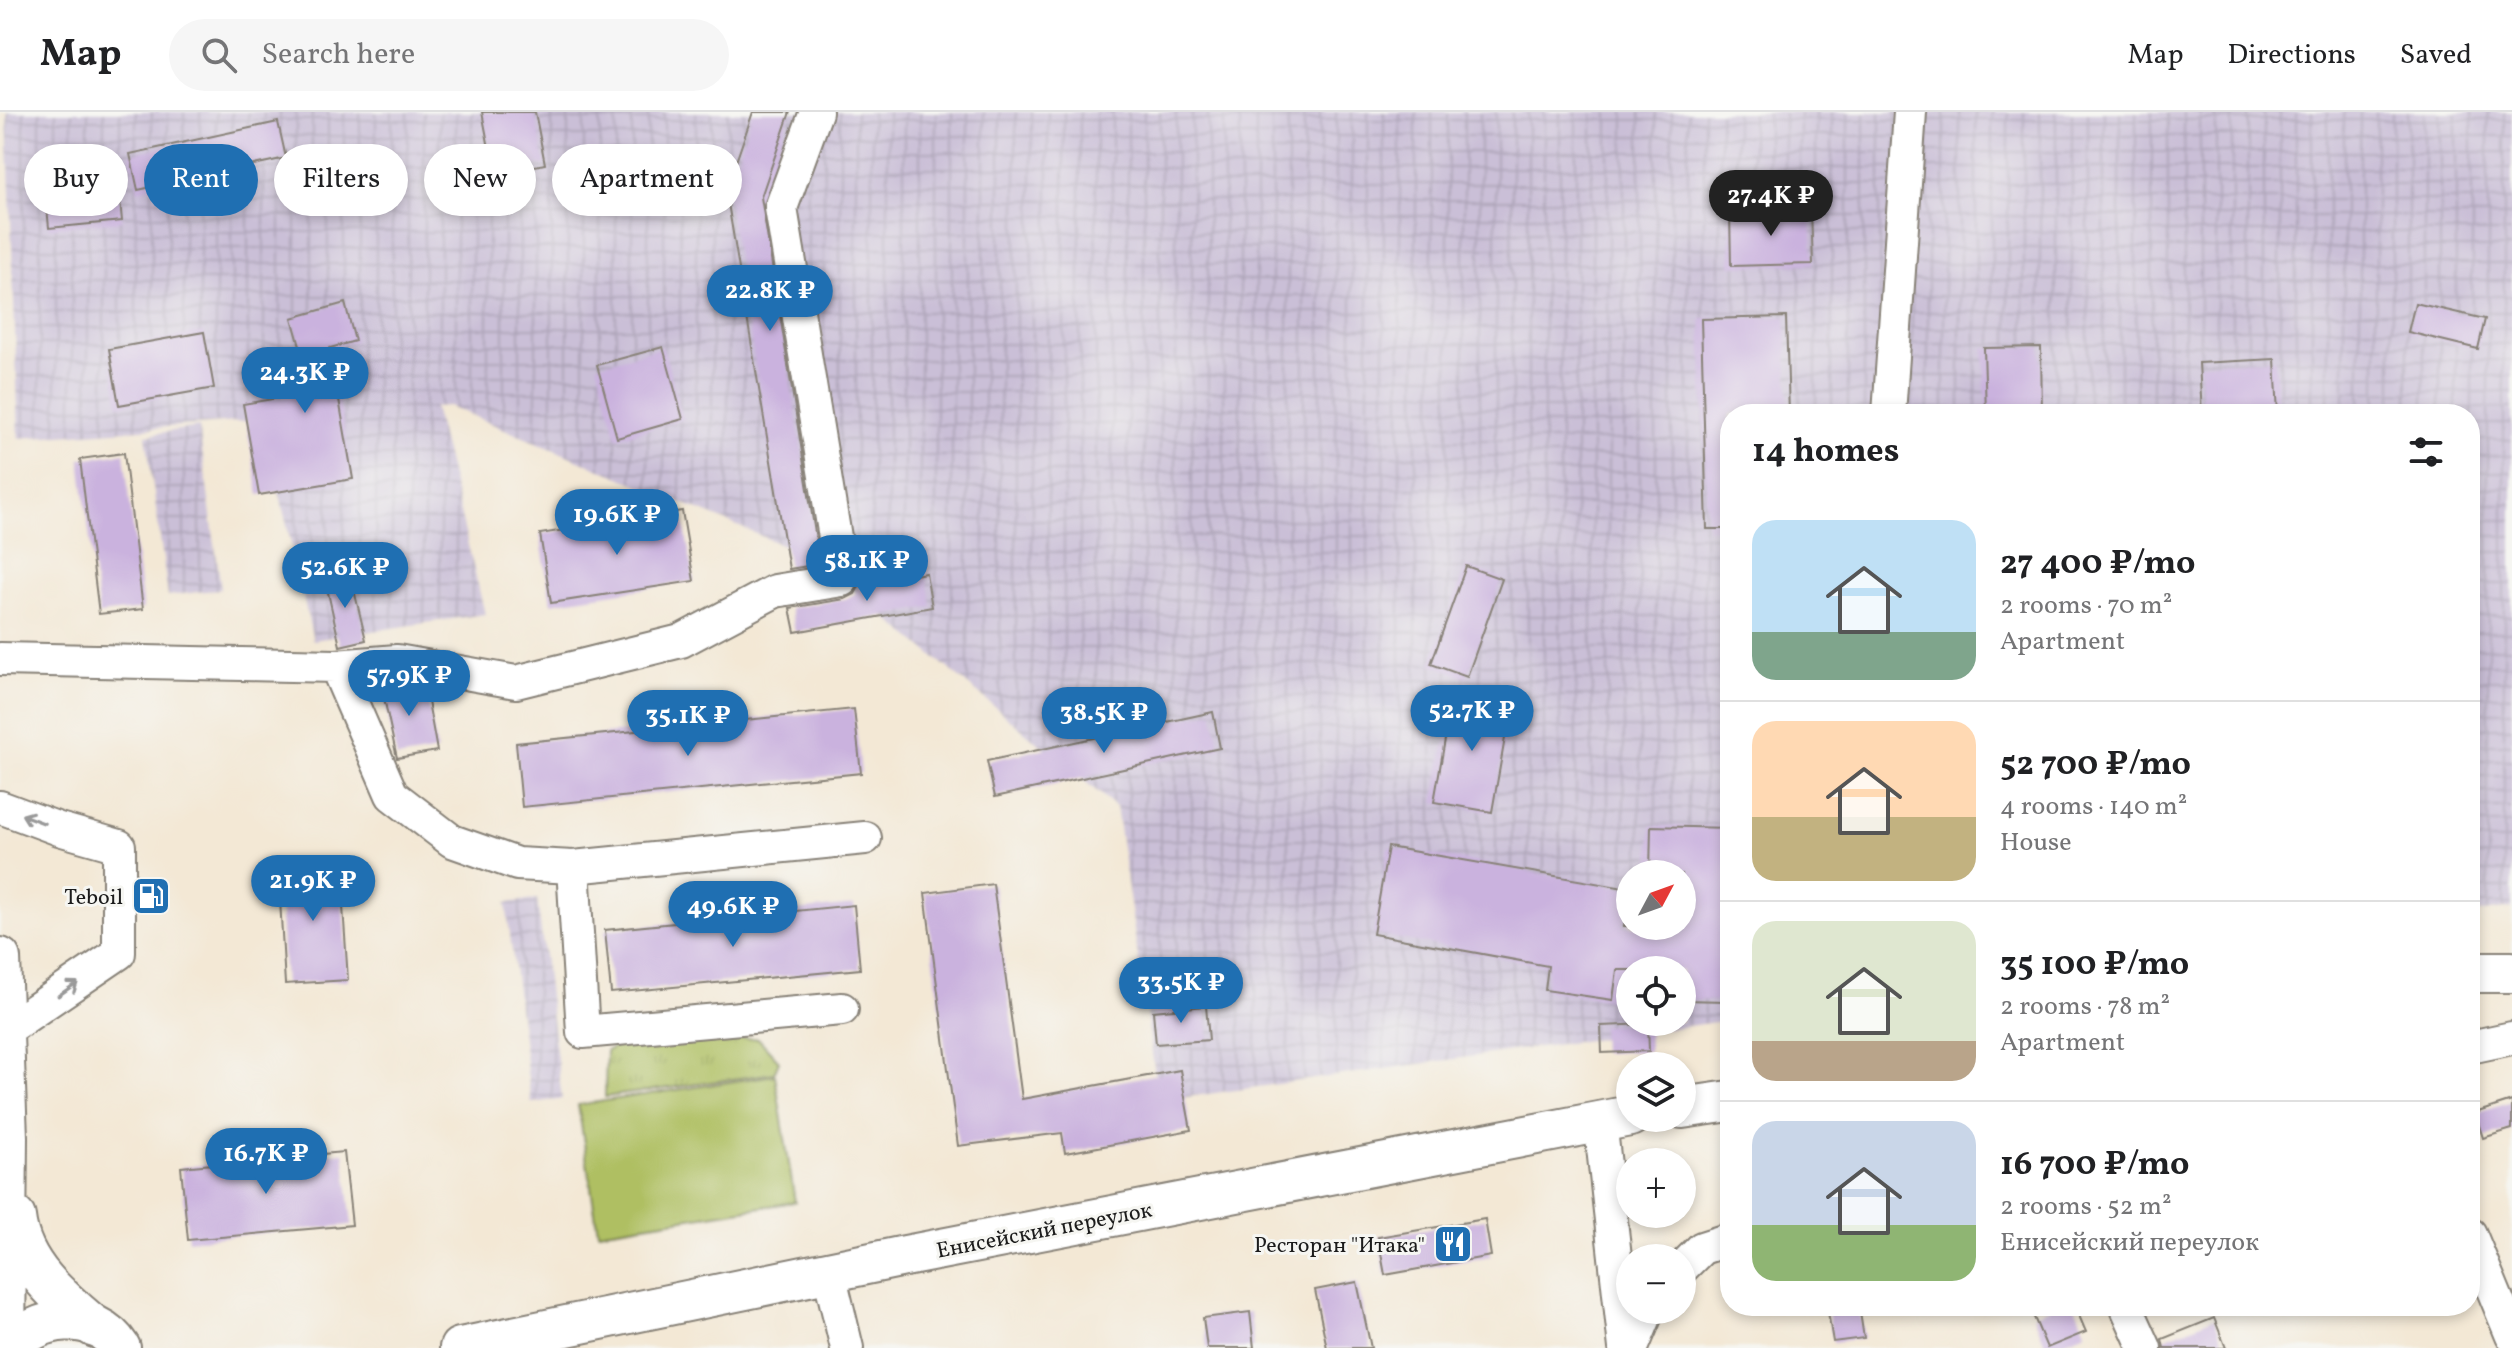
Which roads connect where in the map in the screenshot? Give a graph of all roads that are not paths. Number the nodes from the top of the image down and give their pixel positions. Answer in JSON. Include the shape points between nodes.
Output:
{"nodes":[{"id":1,"x":816,"y":112,"type":"edge"},
{"id":2,"x":1910,"y":112,"type":"edge"},
{"id":3,"x":1890,"y":404,"type":"edge"},
{"id":4,"x":0,"y":659,"type":"edge"},
{"id":5,"x":336,"y":666,"type":"junction"},
{"id":6,"x":0,"y":807,"type":"edge"},
{"id":7,"x":865,"y":838,"type":"dead end"},
{"id":8,"x":573,"y":867,"type":"junction"},
{"id":9,"x":0,"y":958,"type":"edge"},
{"id":10,"x":2480,"y":972,"type":"edge"},
{"id":11,"x":2512,"y":972,"type":"edge"},
{"id":12,"x":842,"y":1009,"type":"dead end"},
{"id":13,"x":3,"y":1032,"type":"junction"},
{"id":14,"x":2512,"y":1038,"type":"edge"},
{"id":15,"x":2480,"y":1045,"type":"edge"},
{"id":16,"x":1720,"y":1102,"type":"edge"},
{"id":17,"x":1696,"y":1106,"type":"edge"},
{"id":18,"x":1615,"y":1118,"type":"edge"},
{"id":19,"x":7,"y":1137,"type":"junction"},
{"id":20,"x":1720,"y":1242,"type":"edge"},
{"id":21,"x":1696,"y":1254,"type":"edge"},
{"id":22,"x":2480,"y":1258,"type":"edge"},
{"id":23,"x":829,"y":1273,"type":"junction"},
{"id":24,"x":2131,"y":1316,"type":"edge"},
{"id":25,"x":1642,"y":1324,"type":"edge"},
{"id":26,"x":2512,"y":1336,"type":"edge"},
{"id":27,"x":114,"y":1341,"type":"edge"},
{"id":28,"x":5,"y":1348,"type":"edge"},
{"id":29,"x":11,"y":1348,"type":"edge"},
{"id":30,"x":460,"y":1348,"type":"edge"},
{"id":31,"x":847,"y":1348,"type":"edge"},
{"id":32,"x":1625,"y":1348,"type":"edge"},
{"id":33,"x":1632,"y":1348,"type":"edge"},
{"id":34,"x":2145,"y":1348,"type":"edge"}],
"edges":[{"from":1,"to":5,"type":"street","via":[[781,208],[842,580],[775,591],[681,641],[516,682],[397,661]]},
{"from":2,"to":3,"type":"street"},
{"from":4,"to":5,"type":"street"},
{"from":5,"to":8,"type":"street","via":[[392,795],[452,841],[517,864]]},
{"from":13,"to":6,"type":"street","one_way":true,"via":[[119,953],[119,846]]},
{"from":7,"to":8,"type":"street"},
{"from":8,"to":12,"type":"street","via":[[583,1032]]},
{"from":9,"to":13,"type":"main road"},
{"from":10,"to":11,"type":"main road"},
{"from":13,"to":19,"type":"main road"},
{"from":14,"to":15,"type":"street"},
{"from":16,"to":17,"type":"main road"},
{"from":18,"to":23,"type":"main road","name":"Енисейский переулок"},
{"from":18,"to":32,"type":"street"},
{"from":19,"to":27,"type":"main road","via":[[17,1229],[31,1262],[58,1296]]},
{"from":19,"to":28,"type":"main road"},
{"from":20,"to":21,"type":"street"},
{"from":22,"to":26,"type":"street"},
{"from":23,"to":30,"type":"main road","name":"Енисейский переулок"},
{"from":23,"to":31,"type":"street"},
{"from":24,"to":34,"type":"street"},
{"from":25,"to":33,"type":"street"},
{"from":27,"to":29,"type":"main road","via":[[70,1320],[43,1323]]}]}
